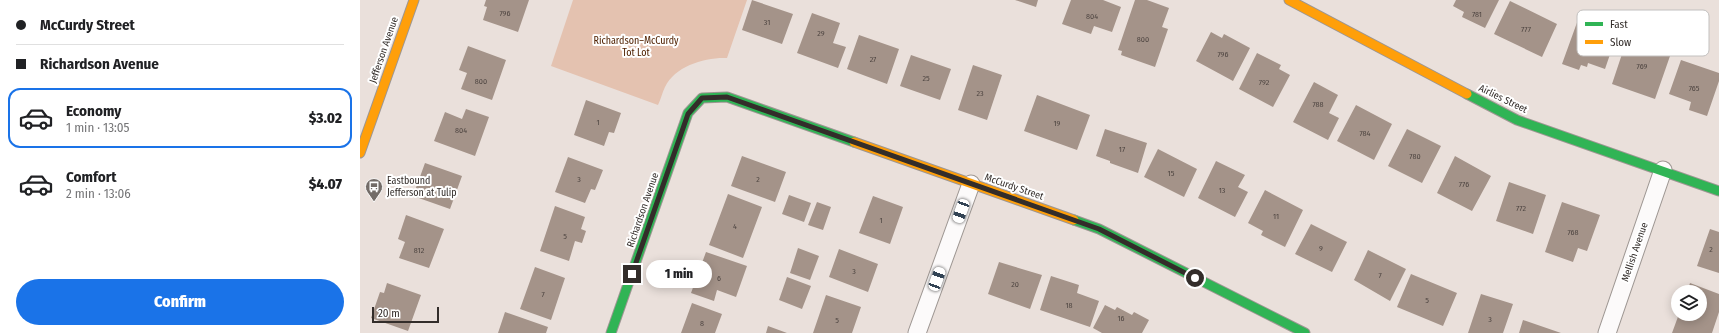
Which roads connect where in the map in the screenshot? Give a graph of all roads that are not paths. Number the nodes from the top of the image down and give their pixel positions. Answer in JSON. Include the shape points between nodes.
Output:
{"nodes":[{"id":1,"x":414,"y":0,"type":"edge"},
{"id":2,"x":1290,"y":0,"type":"edge"},
{"id":3,"x":702,"y":98,"type":"joint"},
{"id":4,"x":360,"y":153,"type":"edge"},
{"id":5,"x":1663,"y":170,"type":"junction"},
{"id":6,"x":971,"y":184,"type":"junction"},
{"id":7,"x":1719,"y":191,"type":"edge"},
{"id":8,"x":611,"y":333,"type":"edge"},
{"id":9,"x":917,"y":333,"type":"edge"},
{"id":10,"x":1305,"y":333,"type":"edge"},
{"id":11,"x":1607,"y":333,"type":"edge"}],
"edges":[{"from":1,"to":4,"type":"street","name":"Jefferson Avenue"},
{"from":2,"to":5,"type":"street","name":"Airlies Street","via":[[1517,120]]},
{"from":3,"to":6,"type":"street","name":"McCurdy Street","via":[[727,97]]},
{"from":3,"to":8,"type":"street","name":"Richardson Avenue","via":[[688,114]]},
{"from":5,"to":7,"type":"street","name":"Airlies Street"},
{"from":5,"to":11,"type":"street","name":"Mellish Avenue"},
{"from":6,"to":9,"type":"street"},
{"from":6,"to":10,"type":"street","name":"McCurdy Street","via":[[1099,229]]}]}
